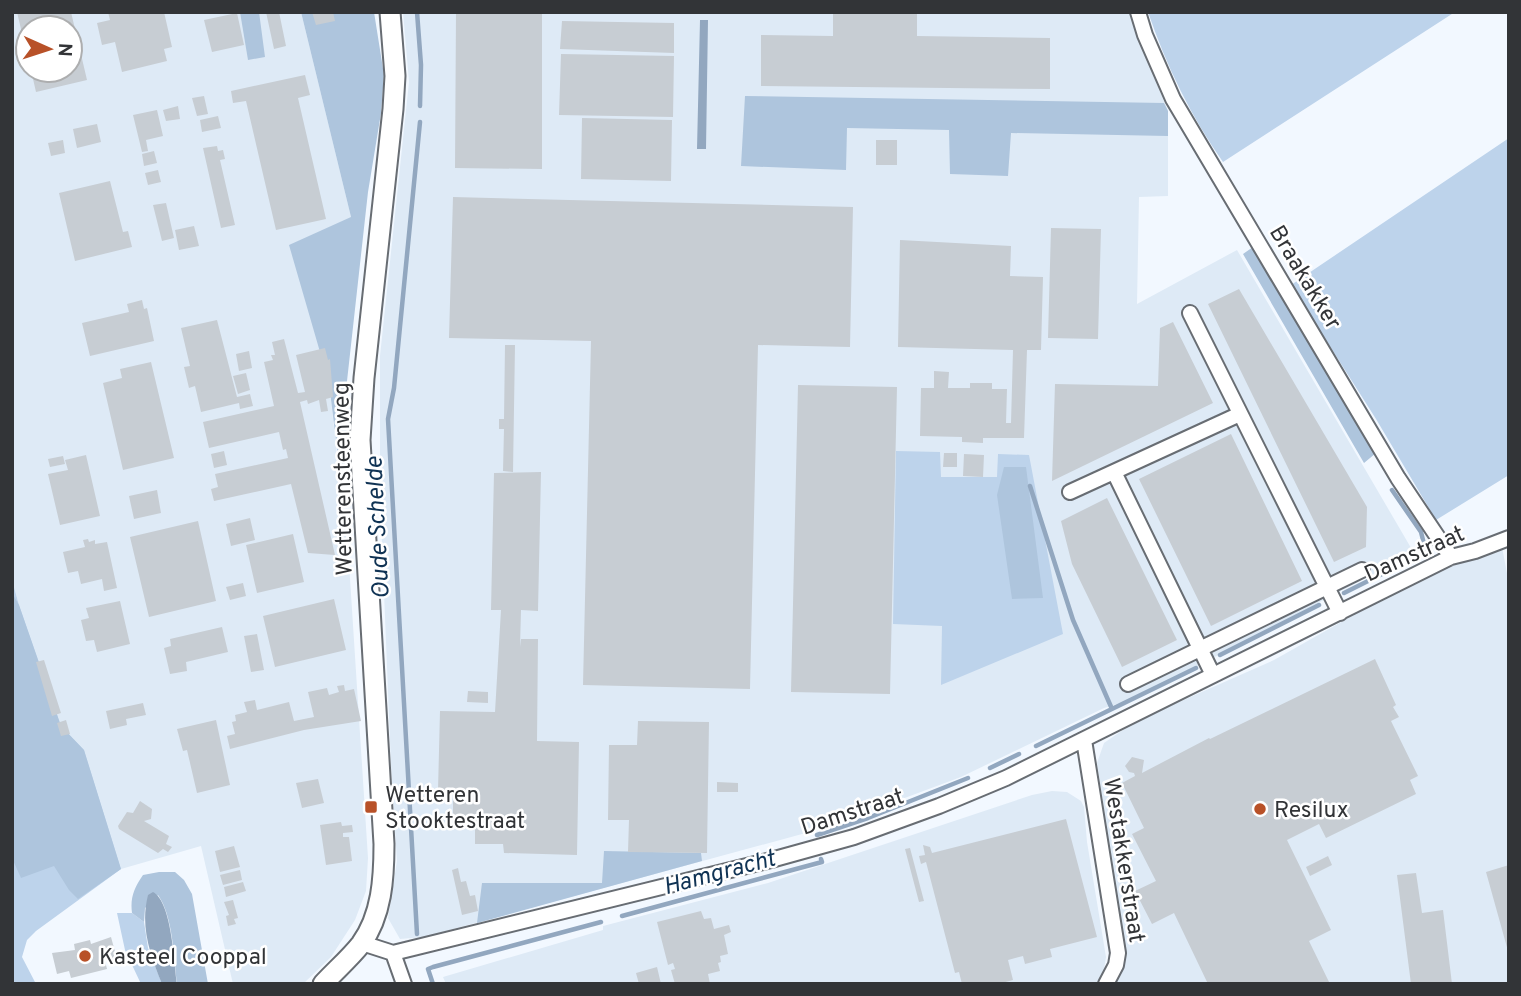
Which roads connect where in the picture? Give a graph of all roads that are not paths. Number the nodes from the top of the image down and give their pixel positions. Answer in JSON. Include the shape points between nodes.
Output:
{"nodes":[{"id":1,"x":390,"y":12,"type":"edge"},
{"id":2,"x":1138,"y":12,"type":"edge"},
{"id":3,"x":1190,"y":313,"type":"dead end"},
{"id":4,"x":1240,"y":414,"type":"junction"},
{"id":5,"x":1114,"y":472,"type":"junction"},
{"id":6,"x":1070,"y":492,"type":"dead end"},
{"id":7,"x":1509,"y":538,"type":"edge"},
{"id":8,"x":1451,"y":556,"type":"junction"},
{"id":9,"x":1362,"y":570,"type":"dead end"},
{"id":10,"x":1326,"y":587,"type":"junction"},
{"id":11,"x":1339,"y":613,"type":"junction"},
{"id":12,"x":1201,"y":649,"type":"junction"},
{"id":13,"x":1213,"y":675,"type":"junction"},
{"id":14,"x":1128,"y":684,"type":"dead end"},
{"id":15,"x":1084,"y":740,"type":"junction"},
{"id":16,"x":362,"y":943,"type":"junction"},
{"id":17,"x":393,"y":953,"type":"junction"},
{"id":18,"x":323,"y":984,"type":"edge"},
{"id":19,"x":404,"y":984,"type":"edge"},
{"id":20,"x":1106,"y":984,"type":"edge"}],
"edges":[{"from":1,"to":16,"type":"street","name":"Wetterensteenweg","via":[[393,109],[360,440],[384,866],[380,901]]},
{"from":2,"to":8,"type":"street","name":"Braakakker","via":[[1173,99],[1398,478]]},
{"from":3,"to":4,"type":"street"},
{"from":4,"to":5,"type":"street"},
{"from":4,"to":10,"type":"street"},
{"from":5,"to":6,"type":"street"},
{"from":5,"to":12,"type":"street"},
{"from":7,"to":8,"type":"street","name":"Damstraat"},
{"from":8,"to":11,"type":"street","name":"Damstraat"},
{"from":9,"to":10,"type":"street"},
{"from":10,"to":11,"type":"street"},
{"from":10,"to":12,"type":"street"},
{"from":11,"to":13,"type":"street","name":"Damstraat"},
{"from":12,"to":13,"type":"street"},
{"from":12,"to":14,"type":"street"},
{"from":13,"to":15,"type":"street","name":"Damstraat"},
{"from":15,"to":17,"type":"street","name":"Damstraat","via":[[995,783],[854,837]]},
{"from":15,"to":20,"type":"street","name":"Westakkerstraat","via":[[1117,945],[1116,965]]},
{"from":16,"to":17,"type":"street"},
{"from":16,"to":18,"type":"street"},
{"from":17,"to":19,"type":"street"}]}
